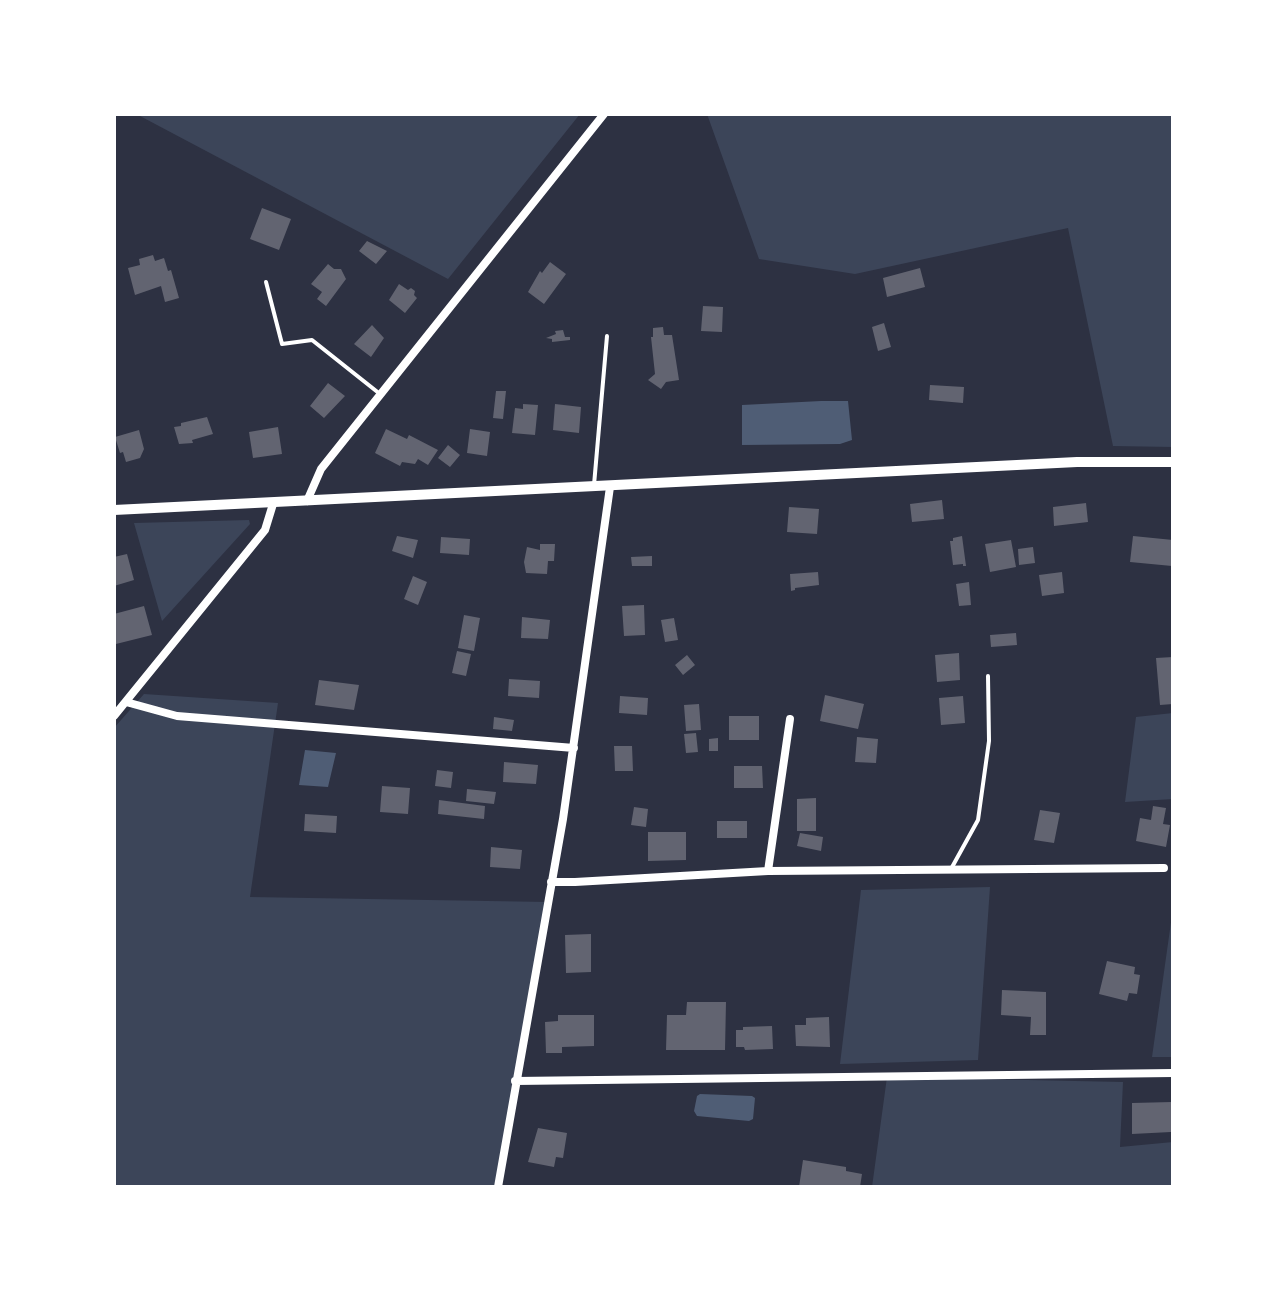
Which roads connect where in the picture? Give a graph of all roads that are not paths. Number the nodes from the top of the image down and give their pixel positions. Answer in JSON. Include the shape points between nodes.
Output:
{"nodes":[{"id":1,"x":604,"y":114,"type":"edge"},
{"id":2,"x":266,"y":282,"type":"dead end"},
{"id":3,"x":607,"y":336,"type":"dead end"},
{"id":4,"x":380,"y":394,"type":"junction"},
{"id":5,"x":1173,"y":462,"type":"edge"},
{"id":6,"x":610,"y":487,"type":"junction"},
{"id":7,"x":593,"y":488,"type":"junction"},
{"id":8,"x":307,"y":501,"type":"junction"},
{"id":9,"x":273,"y":504,"type":"junction"},
{"id":10,"x":114,"y":510,"type":"edge"},
{"id":11,"x":988,"y":676,"type":"dead end"},
{"id":12,"x":126,"y":702,"type":"junction"},
{"id":13,"x":114,"y":716,"type":"edge"},
{"id":14,"x":790,"y":719,"type":"dead end"},
{"id":15,"x":574,"y":748,"type":"junction"},
{"id":16,"x":1164,"y":868,"type":"dead end"},
{"id":17,"x":951,"y":869,"type":"junction"},
{"id":18,"x":768,"y":871,"type":"junction"},
{"id":19,"x":551,"y":882,"type":"junction"},
{"id":20,"x":1173,"y":1073,"type":"edge"},
{"id":21,"x":515,"y":1081,"type":"junction"},
{"id":22,"x":498,"y":1187,"type":"edge"}],
"edges":[{"from":1,"to":4,"type":"street"},
{"from":2,"to":4,"type":"lane","via":[[282,344],[312,340]]},
{"from":3,"to":7,"type":"lane"},
{"from":4,"to":8,"type":"street","via":[[321,469]]},
{"from":5,"to":6,"type":"street","via":[[1077,462]]},
{"from":6,"to":7,"type":"street"},
{"from":6,"to":15,"type":"street"},
{"from":7,"to":8,"type":"street"},
{"from":8,"to":9,"type":"street"},
{"from":9,"to":10,"type":"street"},
{"from":9,"to":12,"type":"street","via":[[265,530]]},
{"from":11,"to":17,"type":"lane","via":[[989,741],[978,820]]},
{"from":12,"to":13,"type":"street"},
{"from":12,"to":15,"type":"street","via":[[177,716]]},
{"from":14,"to":18,"type":"street"},
{"from":15,"to":19,"type":"street"},
{"from":16,"to":17,"type":"street"},
{"from":17,"to":18,"type":"street"},
{"from":18,"to":19,"type":"street"},
{"from":19,"to":21,"type":"street"},
{"from":20,"to":21,"type":"street"},
{"from":21,"to":22,"type":"street"}]}
